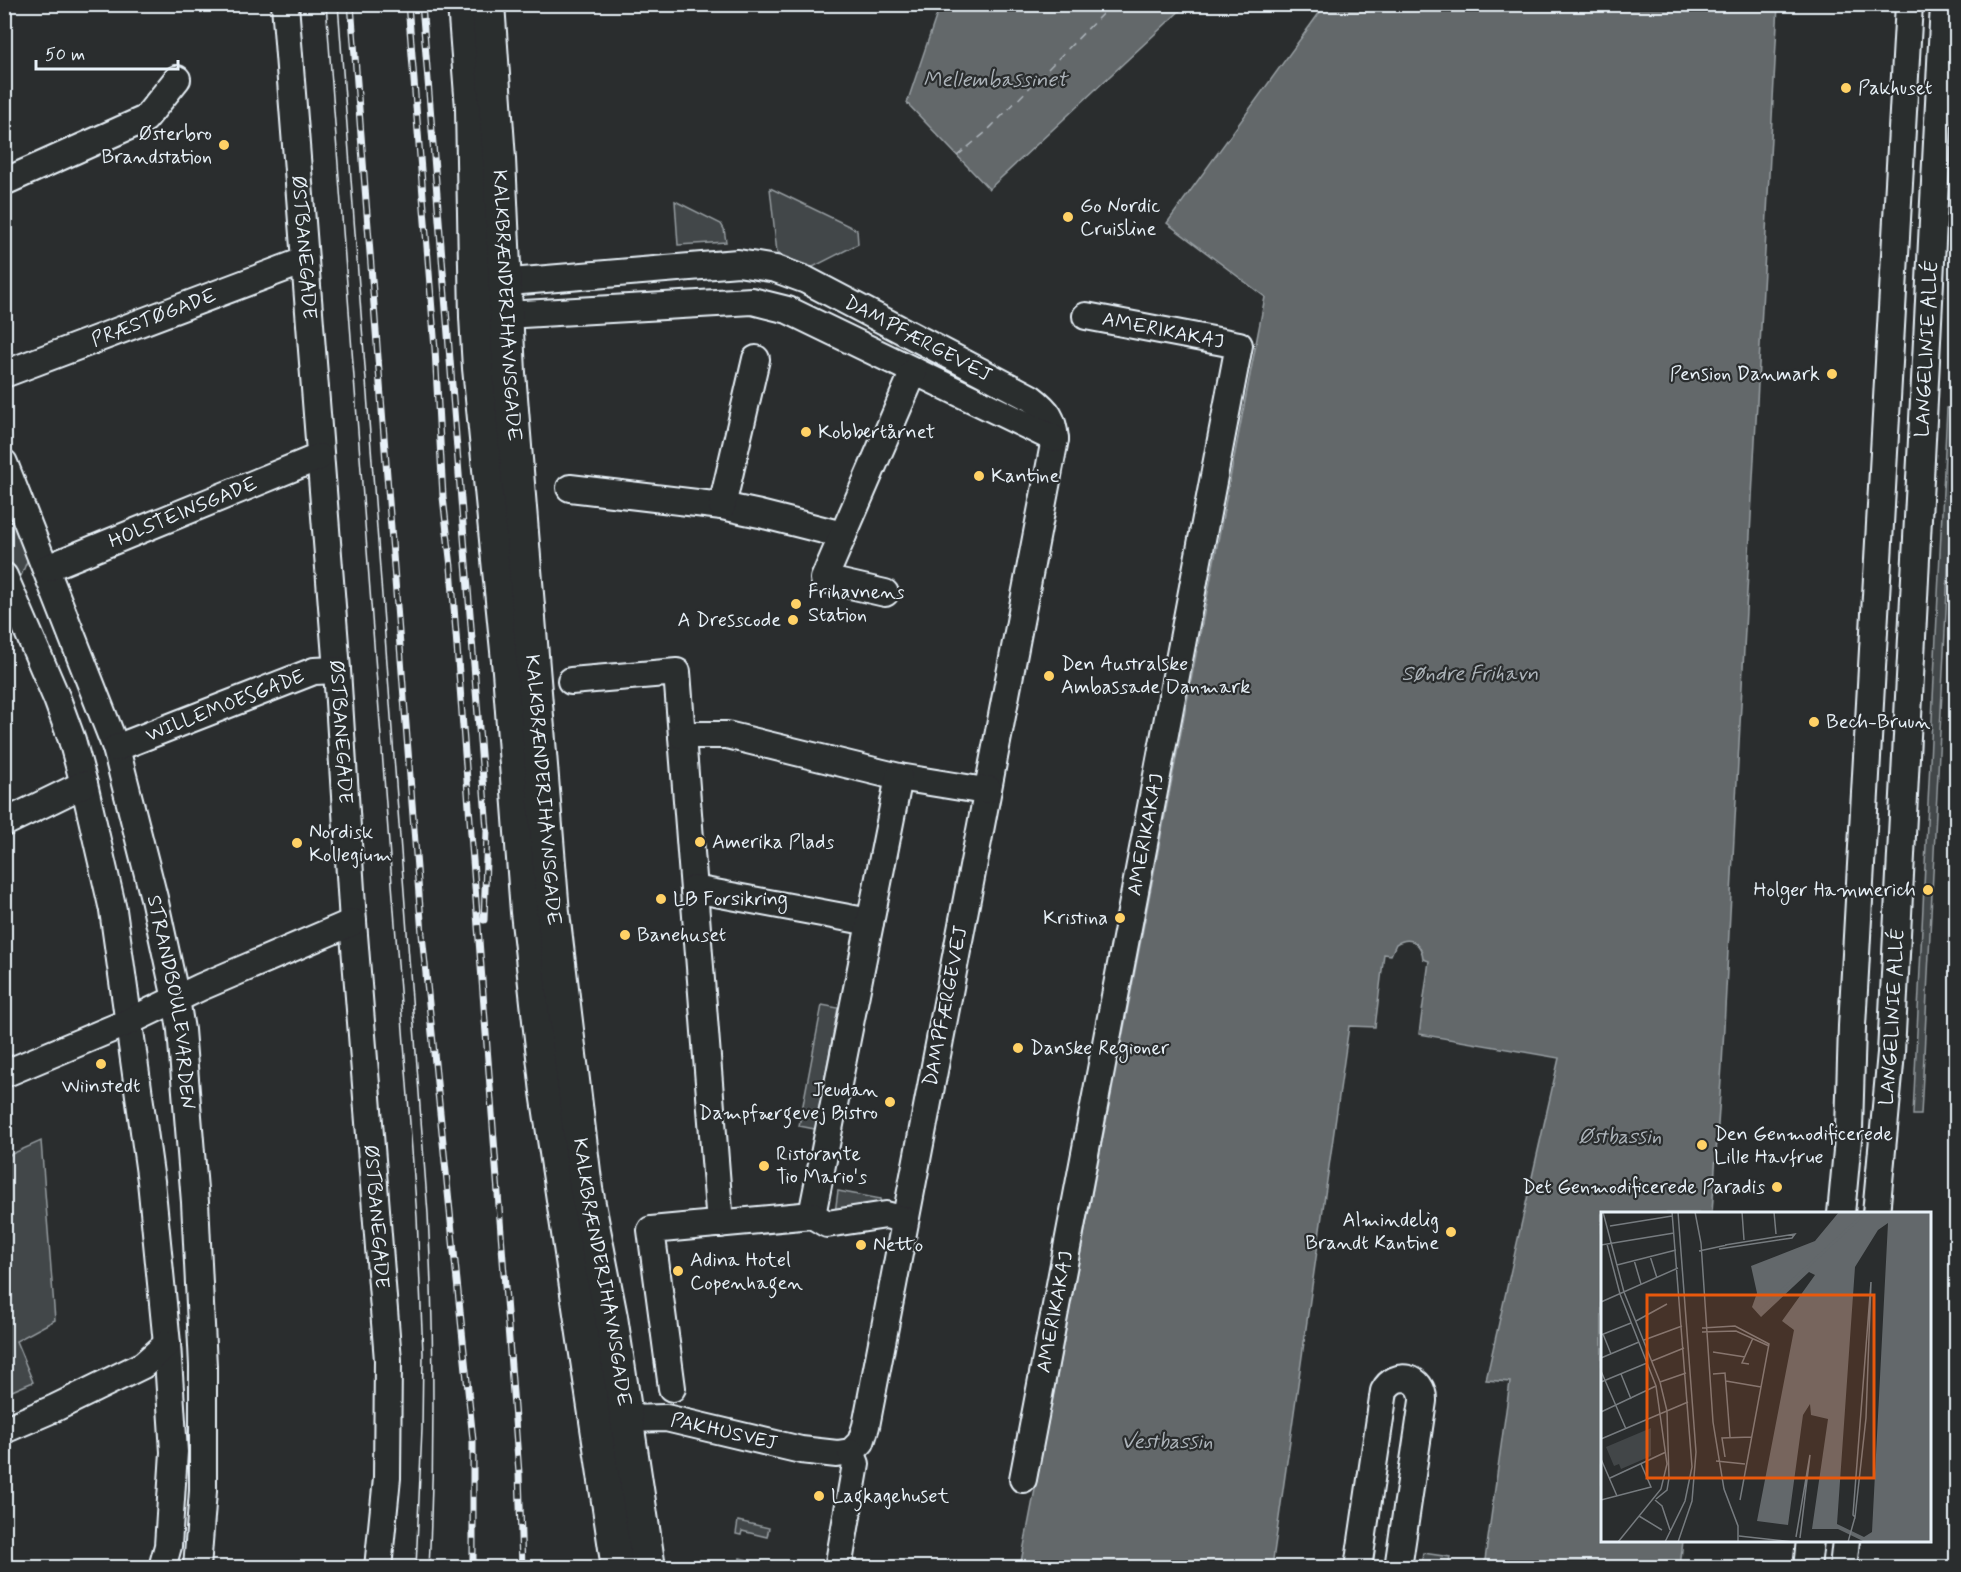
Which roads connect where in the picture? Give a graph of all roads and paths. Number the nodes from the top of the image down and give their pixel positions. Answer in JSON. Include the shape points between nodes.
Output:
{"nodes":[{"id":1,"x":285,"y":4,"type":"edge"},
{"id":2,"x":464,"y":4,"type":"edge"},
{"id":3,"x":488,"y":4,"type":"edge"},
{"id":4,"x":1910,"y":4,"type":"edge"},
{"id":5,"x":1944,"y":4,"type":"edge"},
{"id":6,"x":177,"y":79,"type":"dead end"},
{"id":7,"x":4,"y":182,"type":"edge"},
{"id":8,"x":304,"y":261,"type":"junction"},
{"id":9,"x":742,"y":279,"type":"junction"},
{"id":10,"x":506,"y":282,"type":"junction"},
{"id":11,"x":475,"y":285,"type":"junction"},
{"id":12,"x":507,"y":315,"type":"junction"},
{"id":13,"x":1086,"y":316,"type":"dead end"},
{"id":14,"x":476,"y":317,"type":"junction"},
{"id":15,"x":756,"y":359,"type":"dead end"},
{"id":16,"x":914,"y":371,"type":"junction"},
{"id":17,"x":4,"y":374,"type":"edge"},
{"id":18,"x":1054,"y":431,"type":"junction"},
{"id":19,"x":319,"y":457,"type":"junction"},
{"id":20,"x":4,"y":463,"type":"edge"},
{"id":21,"x":570,"y":488,"type":"dead end"},
{"id":22,"x":722,"y":506,"type":"junction"},
{"id":23,"x":843,"y":535,"type":"junction"},
{"id":24,"x":1880,"y":546,"type":"junction"},
{"id":25,"x":1916,"y":548,"type":"junction"},
{"id":26,"x":47,"y":568,"type":"junction"},
{"id":27,"x":5,"y":580,"type":"edge"},
{"id":28,"x":885,"y":593,"type":"dead end"},
{"id":29,"x":337,"y":670,"type":"junction"},
{"id":30,"x":572,"y":681,"type":"dead end"},
{"id":31,"x":682,"y":735,"type":"junction"},
{"id":32,"x":116,"y":748,"type":"junction"},
{"id":33,"x":899,"y":777,"type":"junction"},
{"id":34,"x":84,"y":784,"type":"junction"},
{"id":35,"x":988,"y":789,"type":"junction"},
{"id":36,"x":4,"y":823,"type":"edge"},
{"id":37,"x":694,"y":889,"type":"junction"},
{"id":38,"x":1860,"y":901,"type":"junction"},
{"id":39,"x":1898,"y":903,"type":"junction"},
{"id":40,"x":352,"y":922,"type":"junction"},
{"id":41,"x":870,"y":922,"type":"junction"},
{"id":42,"x":176,"y":999,"type":"junction"},
{"id":43,"x":128,"y":1022,"type":"junction"},
{"id":44,"x":4,"y":1074,"type":"edge"},
{"id":45,"x":1850,"y":1129,"type":"junction"},
{"id":46,"x":1884,"y":1131,"type":"junction"},
{"id":47,"x":1841,"y":1212,"type":"edge"},
{"id":48,"x":1876,"y":1212,"type":"edge"},
{"id":49,"x":812,"y":1215,"type":"junction"},
{"id":50,"x":905,"y":1220,"type":"junction"},
{"id":51,"x":720,"y":1224,"type":"junction"},
{"id":52,"x":168,"y":1356,"type":"junction"},
{"id":53,"x":672,"y":1388,"type":"dead end"},
{"id":54,"x":611,"y":1421,"type":"junction"},
{"id":55,"x":4,"y":1430,"type":"edge"},
{"id":56,"x":851,"y":1452,"type":"junction"},
{"id":57,"x":1023,"y":1479,"type":"dead end"},
{"id":58,"x":1810,"y":1542,"type":"edge"},
{"id":59,"x":1846,"y":1542,"type":"edge"},
{"id":60,"x":162,"y":1568,"type":"edge"},
{"id":61,"x":197,"y":1568,"type":"edge"},
{"id":62,"x":378,"y":1568,"type":"edge"},
{"id":63,"x":618,"y":1568,"type":"edge"},
{"id":64,"x":649,"y":1568,"type":"edge"},
{"id":65,"x":838,"y":1568,"type":"edge"},
{"id":66,"x":1359,"y":1568,"type":"edge"},
{"id":67,"x":1398,"y":1568,"type":"edge"},
{"id":68,"x":1807,"y":1568,"type":"edge"},
{"id":69,"x":1844,"y":1568,"type":"edge"}],
"edges":[{"from":1,"to":8,"type":"street","name":"ØSTBANEGADE"},
{"from":2,"to":11,"type":"main road","name":"KALKBRÆNDERIHAVNSGADE","via":[[472,108]]},
{"from":3,"to":10,"type":"main road","name":"KALKBRÆNDERIHAVNSGADE"},
{"from":4,"to":24,"type":"street","name":"LANGELINIE ALLÉ"},
{"from":5,"to":25,"type":"street","name":"LANGELINIE ALLÉ"},
{"from":6,"to":7,"type":"street","via":[[145,119]]},
{"from":8,"to":17,"type":"street","name":"PRÆSTØGADE"},
{"from":8,"to":19,"type":"street","name":"ØSTBANEGADE"},
{"from":9,"to":10,"type":"street","name":"DAMPFÆRGEVEJ"},
{"from":9,"to":12,"type":"street","name":"DAMPFÆRGEVEJ","via":[[648,296],[620,308]]},
{"from":9,"to":16,"type":"street","name":"DAMPFÆRGEVEJ","via":[[752,301],[788,310]]},
{"from":9,"to":18,"type":"street","name":"DAMPFÆRGEVEJ","via":[[806,280],[1031,398],[1044,408]]},
{"from":10,"to":11,"type":"street","name":"DAMPFÆRGEVEJ"},
{"from":10,"to":12,"type":"main road","name":"KALKBRÆNDERIHAVNSGADE"},
{"from":11,"to":14,"type":"main road","name":"KALKBRÆNDERIHAVNSGADE"},
{"from":12,"to":14,"type":"street","name":"DAMPFÆRGEVEJ"},
{"from":12,"to":54,"type":"main road","name":"KALKBRÆNDERIHAVNSGADE","via":[[553,913],[586,1189],[611,1317]]},
{"from":13,"to":57,"type":"street","name":"AMERIKAKAJ","via":[[1239,345]]},
{"from":14,"to":54,"type":"main road","name":"KALKBRÆNDERIHAVNSGADE","via":[[531,946],[549,1103]]},
{"from":15,"to":22,"type":"street"},
{"from":16,"to":18,"type":"street","name":"DAMPFÆRGEVEJ"},
{"from":16,"to":23,"type":"street"},
{"from":18,"to":35,"type":"street","name":"DAMPFÆRGEVEJ"},
{"from":19,"to":26,"type":"street","name":"HOLSTEINSGADE"},
{"from":19,"to":29,"type":"street","name":"ØSTBANEGADE"},
{"from":20,"to":26,"type":"street","name":"STRANDBOULEVARDEN"},
{"from":21,"to":22,"type":"street"},
{"from":22,"to":23,"type":"street"},
{"from":23,"to":28,"type":"street","via":[[824,579]]},
{"from":24,"to":25,"type":"street"},
{"from":24,"to":38,"type":"street","name":"LANGELINIE ALLÉ"},
{"from":25,"to":39,"type":"street","name":"LANGELINIE ALLÉ"},
{"from":26,"to":32,"type":"street","name":"STRANDBOULEVARDEN"},
{"from":27,"to":34,"type":"street","name":"STRANDBOULEVARDEN","via":[[57,699]]},
{"from":29,"to":32,"type":"street","name":"WILLEMOESGADE","via":[[314,671]]},
{"from":29,"to":40,"type":"street","name":"ØSTBANEGADE"},
{"from":30,"to":31,"type":"street","via":[[677,672]]},
{"from":31,"to":33,"type":"street","via":[[727,735]]},
{"from":31,"to":37,"type":"street"},
{"from":32,"to":42,"type":"street","name":"STRANDBOULEVARDEN"},
{"from":33,"to":35,"type":"street"},
{"from":33,"to":41,"type":"street"},
{"from":34,"to":36,"type":"street"},
{"from":34,"to":43,"type":"street","name":"STRANDBOULEVARDEN","via":[[113,910]]},
{"from":35,"to":50,"type":"street","name":"DAMPFÆRGEVEJ"},
{"from":37,"to":41,"type":"street"},
{"from":37,"to":51,"type":"street"},
{"from":38,"to":39,"type":"street","name":"LANGELINIE ALLÉ"},
{"from":38,"to":45,"type":"street","name":"LANGELINIE ALLÉ"},
{"from":39,"to":46,"type":"street","name":"LANGELINIE ALLÉ"},
{"from":40,"to":42,"type":"street"},
{"from":40,"to":62,"type":"street","name":"ØSTBANEGADE","via":[[388,1360],[387,1478]]},
{"from":41,"to":49,"type":"street"},
{"from":42,"to":43,"type":"street"},
{"from":42,"to":61,"type":"street","name":"STRANDBOULEVARDEN","via":[[195,1202],[203,1366],[203,1491]]},
{"from":43,"to":44,"type":"street"},
{"from":43,"to":52,"type":"street","name":"STRANDBOULEVARDEN","via":[[151,1181]]},
{"from":45,"to":46,"type":"street","name":"LANGELINIE ALLÉ"},
{"from":45,"to":47,"type":"street","name":"LANGELINIE ALLÉ"},
{"from":46,"to":48,"type":"street","name":"LANGELINIE ALLÉ"},
{"from":49,"to":50,"type":"street","via":[[827,1224],[886,1215]]},
{"from":49,"to":51,"type":"street"},
{"from":50,"to":56,"type":"street","name":"DAMPFÆRGEVEJ","via":[[866,1426],[861,1442]]},
{"from":51,"to":53,"type":"street","via":[[651,1230]]},
{"from":52,"to":55,"type":"street"},
{"from":52,"to":60,"type":"street","name":"STRANDBOULEVARDEN","via":[[174,1452],[168,1546]]},
{"from":54,"to":56,"type":"street","name":"PAKHUSVEJ","via":[[666,1418],[801,1450]]},
{"from":54,"to":63,"type":"main road","name":"KALKBRÆNDERIHAVNSGADE"},
{"from":54,"to":64,"type":"main road","name":"KALKBRÆNDERIHAVNSGADE"},
{"from":56,"to":65,"type":"street","via":[[856,1464]]},
{"from":58,"to":68,"type":"street"},
{"from":59,"to":69,"type":"street"},
{"from":66,"to":67,"type":"street","via":[[1384,1390],[1395,1378],[1406,1377],[1416,1382],[1423,1395]]}]}
